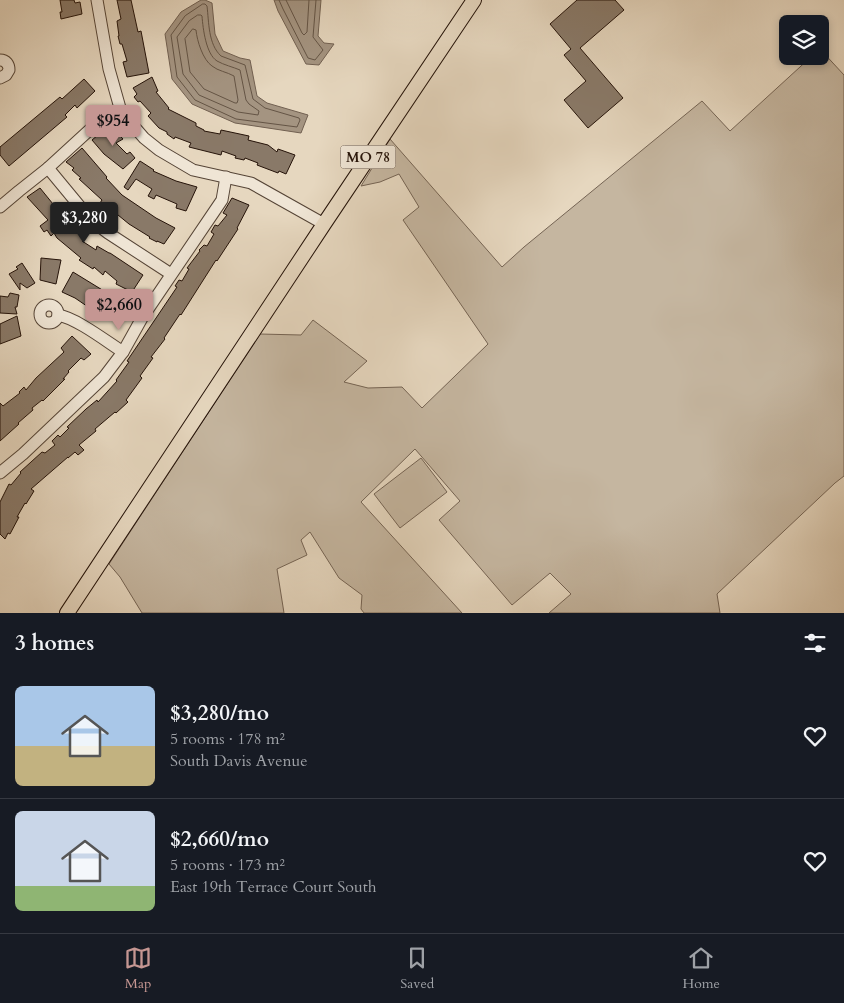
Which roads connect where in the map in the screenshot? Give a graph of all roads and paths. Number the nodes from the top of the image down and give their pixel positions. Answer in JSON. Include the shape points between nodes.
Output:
{"nodes":[{"id":1,"x":97,"y":0,"type":"edge"},
{"id":2,"x":474,"y":0,"type":"edge"},
{"id":3,"x":0,"y":60,"type":"edge"},
{"id":4,"x":0,"y":78,"type":"edge"},
{"id":5,"x":122,"y":111,"type":"junction"},
{"id":6,"x":48,"y":168,"type":"junction"},
{"id":7,"x":226,"y":177,"type":"junction"},
{"id":8,"x":0,"y":207,"type":"edge"},
{"id":9,"x":324,"y":224,"type":"junction"},
{"id":10,"x":172,"y":274,"type":"junction"},
{"id":11,"x":58,"y":315,"type":"dead end"},
{"id":12,"x":123,"y":352,"type":"junction"},
{"id":13,"x":0,"y":473,"type":"edge"},
{"id":14,"x":67,"y":613,"type":"edge"}],
"edges":[{"from":1,"to":5,"type":"street","via":[[109,69]]},
{"from":2,"to":9,"type":"main road","number":"MO 78"},
{"from":3,"to":4,"type":"street","via":[[6,61],[9,70]]},
{"from":5,"to":6,"type":"street","via":[[96,124]]},
{"from":5,"to":7,"type":"street","via":[[144,138],[159,150],[193,170]]},
{"from":6,"to":8,"type":"street"},
{"from":6,"to":10,"type":"street","via":[[91,220]]},
{"from":7,"to":9,"type":"street","via":[[251,183]]},
{"from":7,"to":10,"type":"street","via":[[222,200]]},
{"from":9,"to":14,"type":"main road","number":"MO 78"},
{"from":10,"to":12,"type":"street"},
{"from":11,"to":12,"type":"street","via":[[77,322]]},
{"from":12,"to":13,"type":"street","via":[[104,377]]}]}
